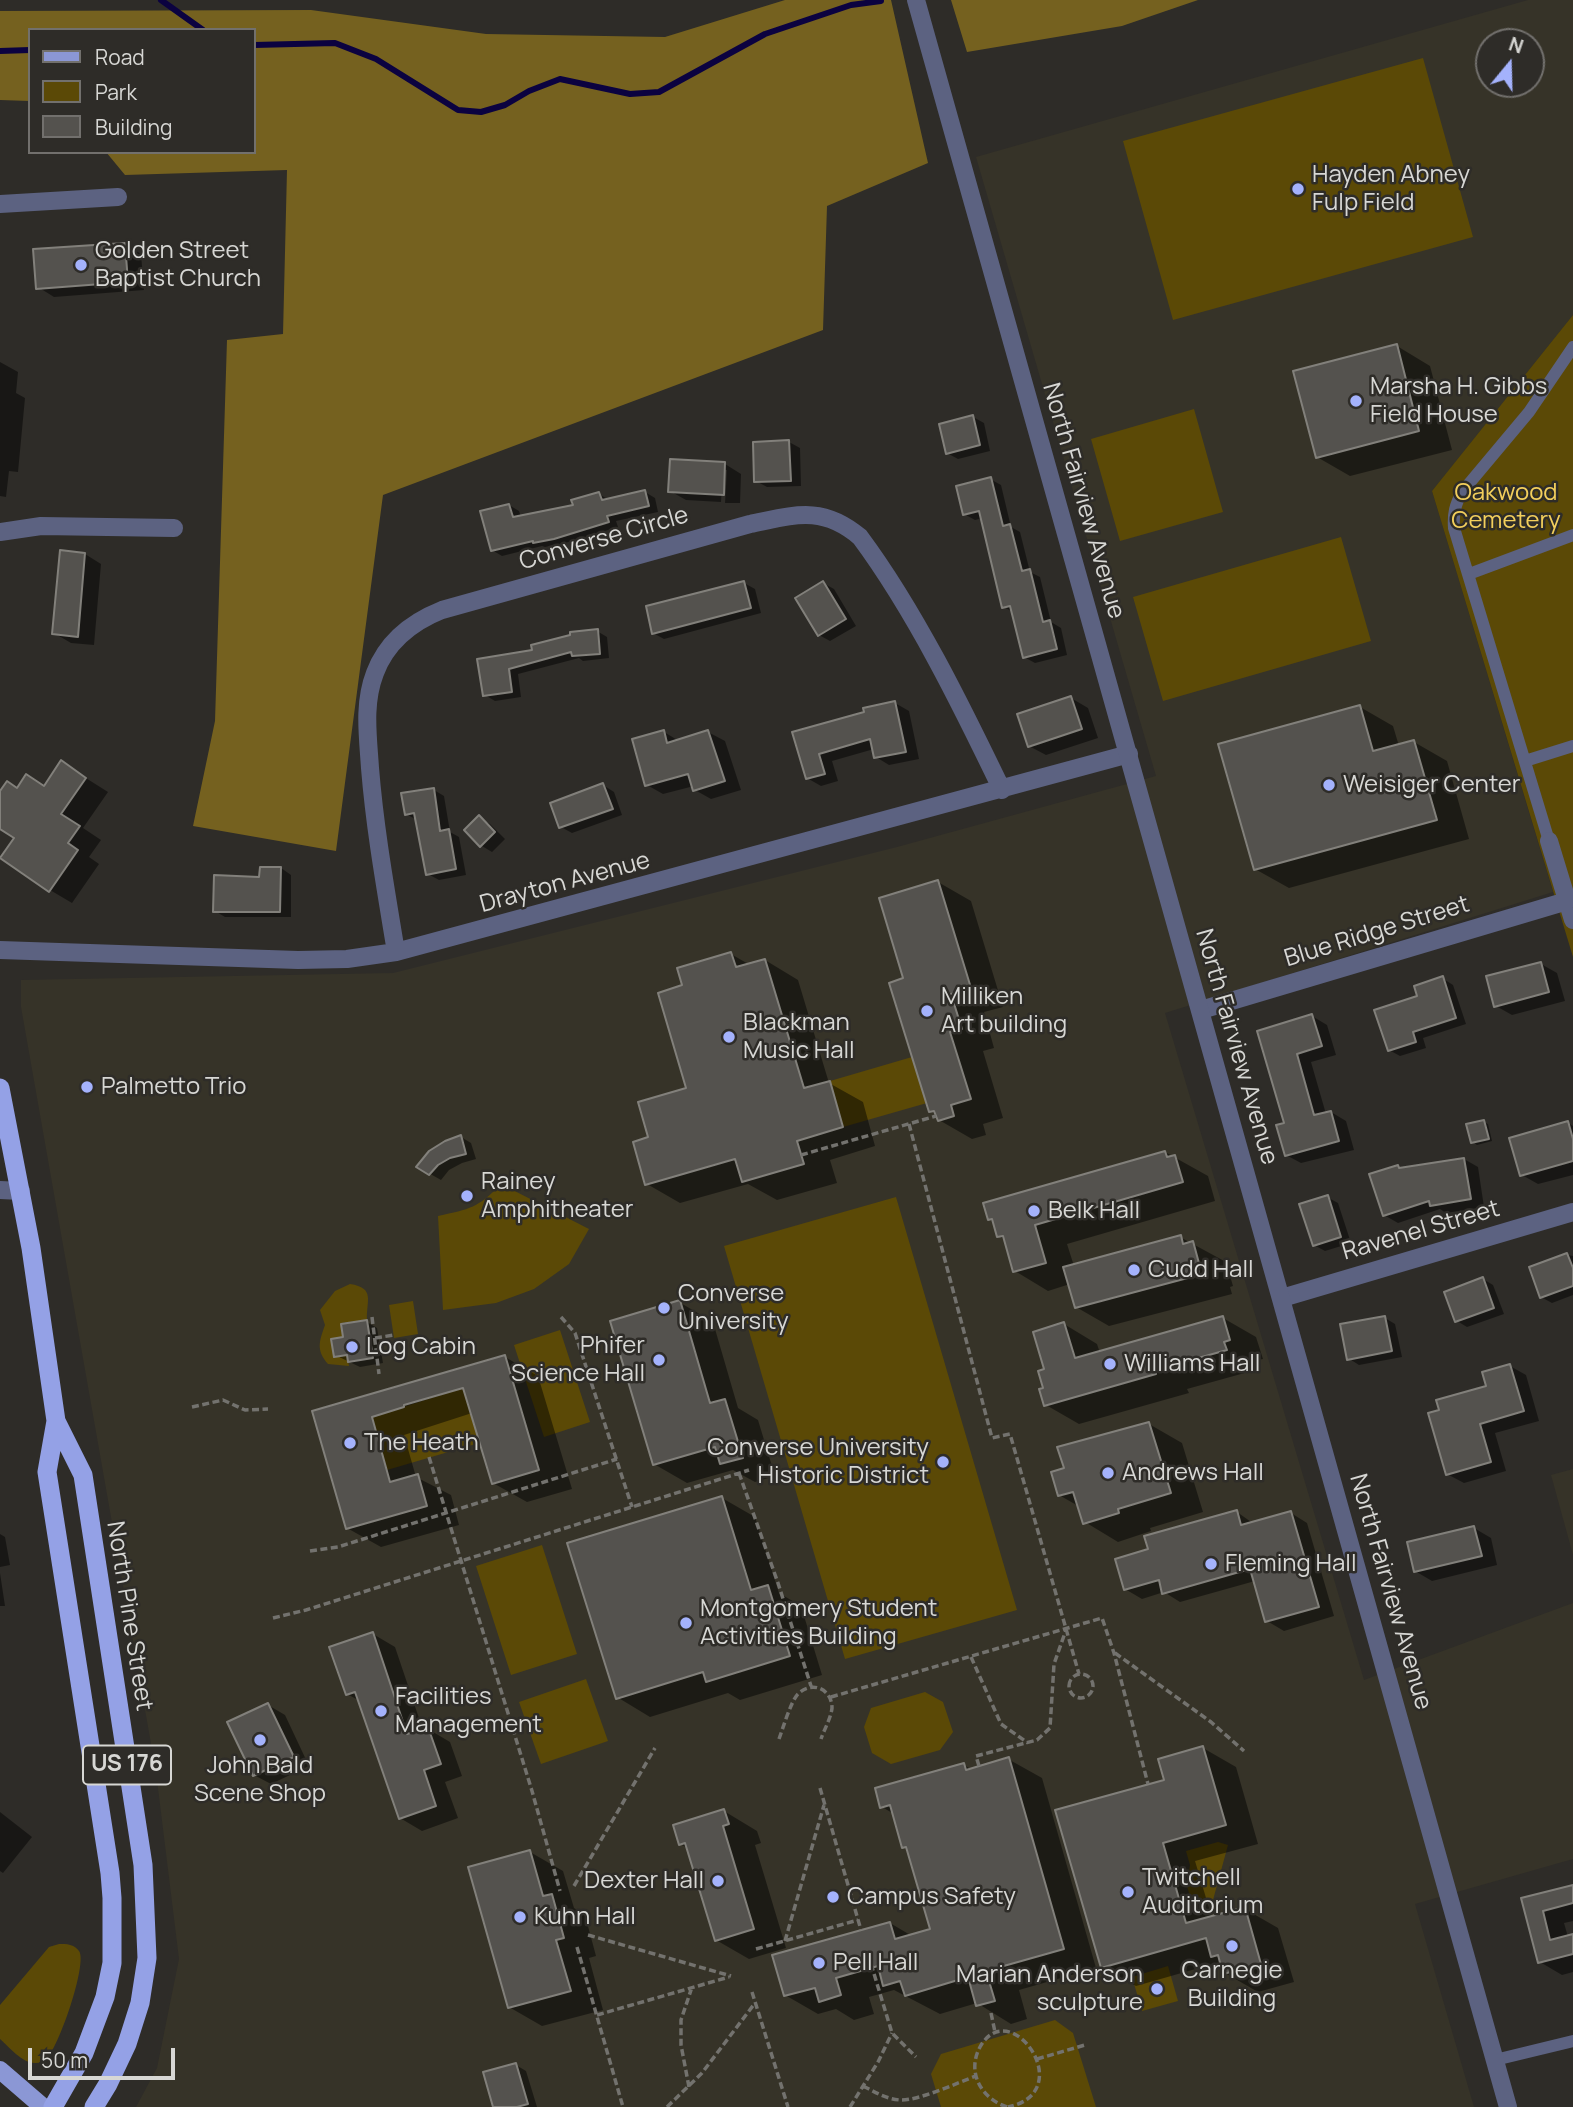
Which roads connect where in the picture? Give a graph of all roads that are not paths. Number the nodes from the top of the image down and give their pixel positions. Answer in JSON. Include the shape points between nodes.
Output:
{"nodes":[{"id":1,"x":916,"y":0,"type":"edge"},
{"id":2,"x":118,"y":197,"type":"dead end"},
{"id":3,"x":0,"y":204,"type":"edge"},
{"id":4,"x":1573,"y":347,"type":"edge"},
{"id":5,"x":174,"y":528,"type":"dead end"},
{"id":6,"x":0,"y":531,"type":"edge"},
{"id":7,"x":1573,"y":535,"type":"edge"},
{"id":8,"x":1469,"y":574,"type":"junction"},
{"id":9,"x":1573,"y":746,"type":"edge"},
{"id":10,"x":1129,"y":754,"type":"junction"},
{"id":11,"x":1525,"y":761,"type":"junction"},
{"id":12,"x":1002,"y":790,"type":"junction"},
{"id":13,"x":1549,"y":841,"type":"joint"},
{"id":14,"x":1567,"y":901,"type":"junction"},
{"id":15,"x":1573,"y":920,"type":"edge"},
{"id":16,"x":0,"y":950,"type":"edge"},
{"id":17,"x":396,"y":952,"type":"junction"},
{"id":18,"x":1200,"y":1010,"type":"junction"},
{"id":19,"x":0,"y":1088,"type":"edge"},
{"id":20,"x":0,"y":1190,"type":"edge"},
{"id":21,"x":21,"y":1191,"type":"junction"},
{"id":22,"x":1573,"y":1212,"type":"edge"},
{"id":23,"x":1282,"y":1298,"type":"junction"},
{"id":24,"x":56,"y":1422,"type":"junction"},
{"id":25,"x":1573,"y":2041,"type":"edge"},
{"id":26,"x":1495,"y":2060,"type":"junction"},
{"id":27,"x":0,"y":2070,"type":"edge"},
{"id":28,"x":43,"y":2107,"type":"edge"},
{"id":29,"x":53,"y":2107,"type":"edge"},
{"id":30,"x":94,"y":2107,"type":"edge"},
{"id":31,"x":1508,"y":2107,"type":"edge"}],
"edges":[{"from":1,"to":10,"type":"street","name":"North Fairview Avenue"},
{"from":2,"to":3,"type":"street"},
{"from":4,"to":8,"type":"lane","via":[[1456,503],[1454,528]]},
{"from":5,"to":6,"type":"street","via":[[41,526]]},
{"from":7,"to":8,"type":"lane"},
{"from":8,"to":11,"type":"lane"},
{"from":9,"to":11,"type":"lane"},
{"from":10,"to":12,"type":"street","name":"Drayton Avenue"},
{"from":10,"to":18,"type":"street","name":"North Fairview Avenue"},
{"from":11,"to":13,"type":"lane"},
{"from":12,"to":17,"type":"street","name":"Drayton Avenue"},
{"from":12,"to":17,"type":"street","name":"Converse Circle","via":[[915,624],[860,537],[817,515],[750,524],[442,610],[412,624],[387,650],[369,695],[367,720],[374,819]]},
{"from":13,"to":14,"type":"street"},
{"from":14,"to":15,"type":"street"},
{"from":14,"to":18,"type":"street","name":"Blue Ridge Street"},
{"from":16,"to":17,"type":"street","name":"Drayton Avenue","via":[[298,960]]},
{"from":18,"to":23,"type":"street","name":"North Fairview Avenue"},
{"from":19,"to":21,"type":"highway","name":"North Pine Street","number":"US 176"},
{"from":20,"to":21,"type":"street"},
{"from":21,"to":24,"type":"highway","name":"North Pine Street","number":"US 176"},
{"from":22,"to":23,"type":"street","name":"Ravenel Street"},
{"from":23,"to":26,"type":"street","name":"North Fairview Avenue"},
{"from":24,"to":29,"type":"highway","name":"North Pine Street","via":[[47,1472],[110,1873],[111,1963],[92,2034]]},
{"from":24,"to":30,"type":"highway","name":"North Pine Street","number":"US 176","via":[[83,1475],[143,1866],[147,1958],[140,2003],[127,2045]]},
{"from":25,"to":26,"type":"lane"},
{"from":26,"to":31,"type":"street","name":"North Fairview Avenue"},
{"from":27,"to":28,"type":"main road"}]}
